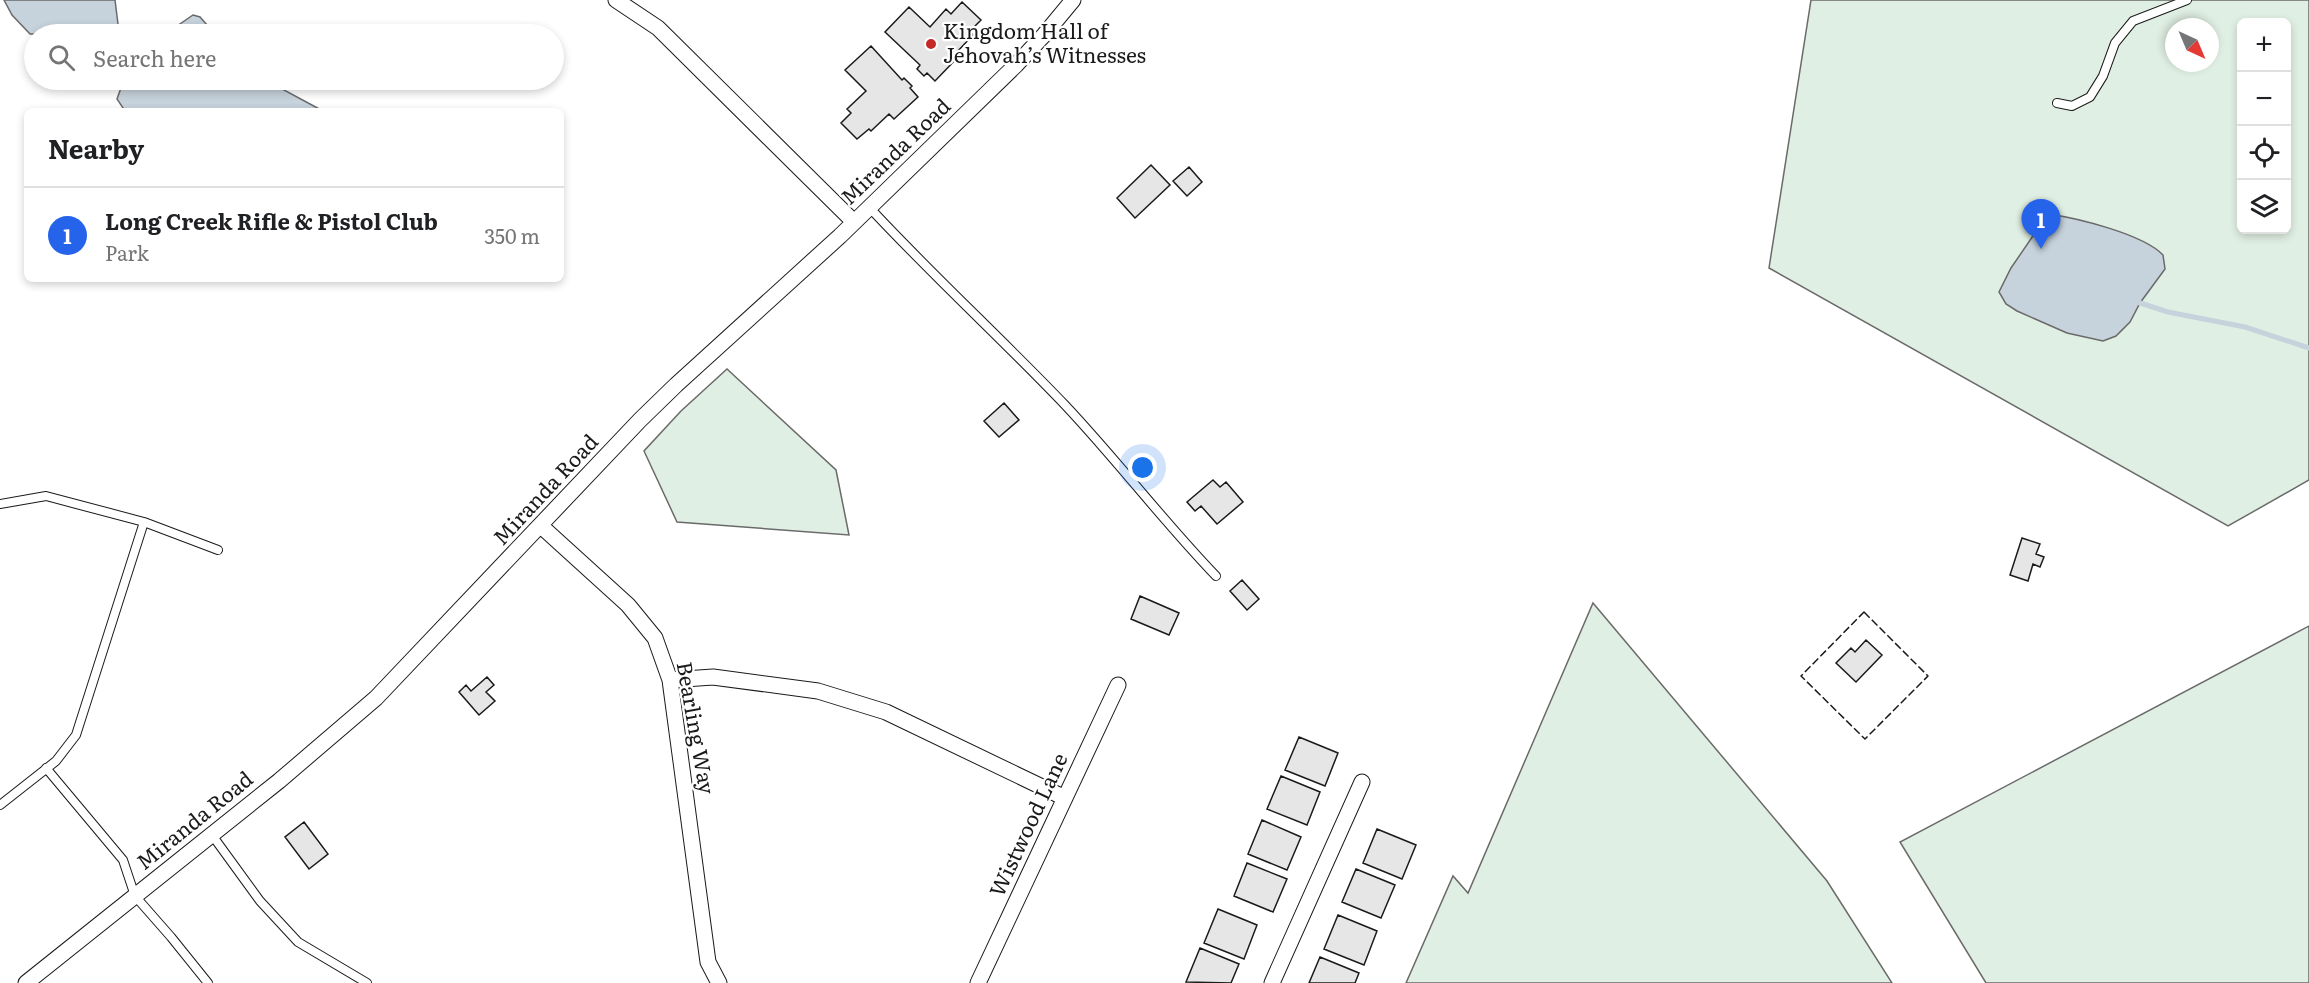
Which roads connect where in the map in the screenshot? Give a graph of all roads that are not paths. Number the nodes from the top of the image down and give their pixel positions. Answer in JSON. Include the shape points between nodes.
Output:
{"nodes":[{"id":1,"x":616,"y":0,"type":"edge"},
{"id":2,"x":1073,"y":0,"type":"edge"},
{"id":3,"x":2187,"y":0,"type":"edge"},
{"id":4,"x":2057,"y":103,"type":"dead end"},
{"id":5,"x":869,"y":207,"type":"junction"},
{"id":6,"x":854,"y":222,"type":"junction"},
{"id":7,"x":0,"y":504,"type":"edge"},
{"id":8,"x":144,"y":522,"type":"junction"},
{"id":9,"x":541,"y":526,"type":"junction"},
{"id":10,"x":218,"y":550,"type":"dead end"},
{"id":11,"x":1216,"y":576,"type":"dead end"},
{"id":12,"x":670,"y":680,"type":"junction"},
{"id":13,"x":1118,"y":685,"type":"dead end"},
{"id":14,"x":46,"y":768,"type":"junction"},
{"id":15,"x":1362,"y":782,"type":"dead end"},
{"id":16,"x":1065,"y":798,"type":"junction"},
{"id":17,"x":0,"y":805,"type":"edge"},
{"id":18,"x":212,"y":834,"type":"junction"},
{"id":19,"x":135,"y":896,"type":"junction"},
{"id":20,"x":26,"y":983,"type":"edge"},
{"id":21,"x":208,"y":983,"type":"edge"},
{"id":22,"x":367,"y":983,"type":"edge"},
{"id":23,"x":719,"y":983,"type":"edge"},
{"id":24,"x":978,"y":983,"type":"edge"},
{"id":25,"x":1272,"y":983,"type":"edge"}],
"edges":[{"from":1,"to":6,"type":"street","via":[[658,28]]},
{"from":2,"to":5,"type":"street","name":"Miranda Road","via":[[1016,64]]},
{"from":3,"to":4,"type":"lane","via":[[2133,21],[2115,43],[2090,97],[2072,106]]},
{"from":5,"to":6,"type":"street","name":"Miranda Road"},
{"from":5,"to":11,"type":"lane","via":[[1064,404]]},
{"from":6,"to":9,"type":"street","name":"Miranda Road","via":[[676,385]]},
{"from":7,"to":8,"type":"lane","via":[[46,496]]},
{"from":8,"to":10,"type":"lane"},
{"from":8,"to":14,"type":"lane","via":[[76,735]]},
{"from":9,"to":12,"type":"street","name":"Bearling Way","via":[[628,605],[655,638]]},
{"from":9,"to":18,"type":"street","name":"Miranda Road","via":[[376,698]]},
{"from":12,"to":16,"type":"street","via":[[713,677],[841,698],[886,712]]},
{"from":12,"to":23,"type":"street","name":"Bearling Way","via":[[708,962]]},
{"from":13,"to":16,"type":"street","name":"Wistwood Lane"},
{"from":14,"to":17,"type":"lane"},
{"from":14,"to":19,"type":"lane","via":[[123,860]]},
{"from":15,"to":25,"type":"street"},
{"from":16,"to":24,"type":"street","name":"Wistwood Lane"},
{"from":18,"to":19,"type":"street","name":"Miranda Road"},
{"from":18,"to":22,"type":"lane","via":[[260,901],[298,942]]},
{"from":19,"to":20,"type":"street","name":"Miranda Road"},
{"from":19,"to":21,"type":"lane"}]}
